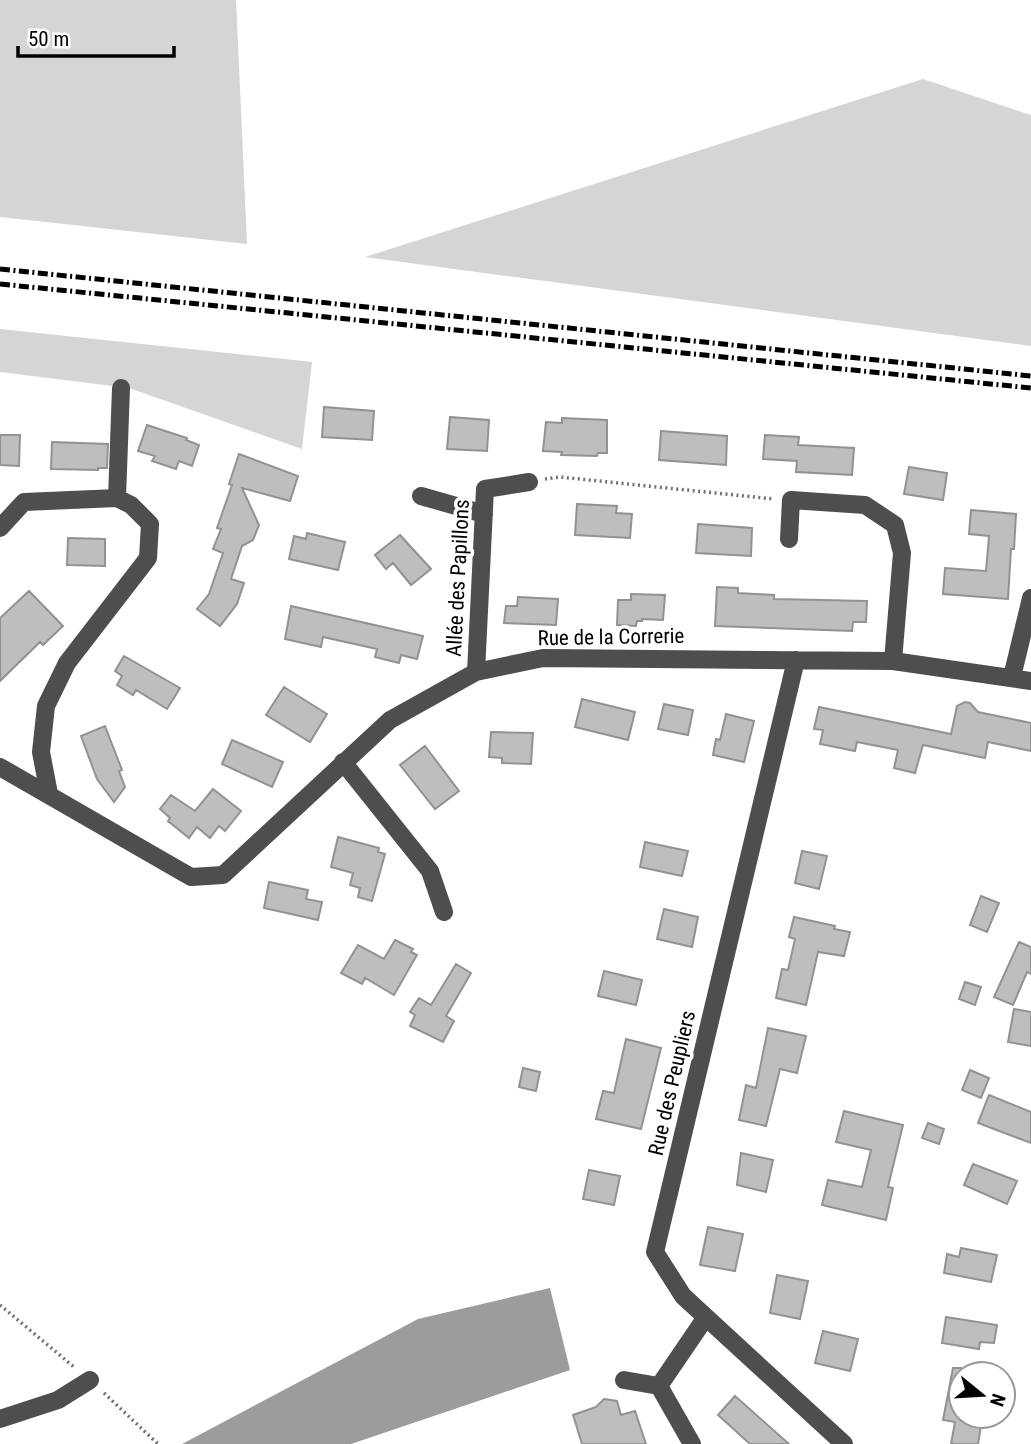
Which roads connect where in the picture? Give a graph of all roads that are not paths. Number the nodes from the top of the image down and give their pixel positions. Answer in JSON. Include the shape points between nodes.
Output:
{"nodes":[{"id":1,"x":121,"y":388,"type":"dead end"},
{"id":2,"x":529,"y":482,"type":"road end"},
{"id":3,"x":421,"y":496,"type":"dead end"},
{"id":4,"x":117,"y":498,"type":"junction"},
{"id":5,"x":484,"y":514,"type":"junction"},
{"id":6,"x":0,"y":527,"type":"edge"},
{"id":7,"x":789,"y":539,"type":"dead end"},
{"id":8,"x":1031,"y":598,"type":"edge"},
{"id":9,"x":796,"y":660,"type":"junction"},
{"id":10,"x":893,"y":661,"type":"junction"},
{"id":11,"x":476,"y":672,"type":"junction"},
{"id":12,"x":1012,"y":677,"type":"junction"},
{"id":13,"x":1031,"y":681,"type":"edge"},
{"id":14,"x":343,"y":762,"type":"junction"},
{"id":15,"x":0,"y":767,"type":"edge"},
{"id":16,"x":48,"y":794,"type":"junction"},
{"id":17,"x":444,"y":912,"type":"dead end"},
{"id":18,"x":706,"y":1317,"type":"junction"},
{"id":19,"x":90,"y":1380,"type":"dead end"},
{"id":20,"x":624,"y":1380,"type":"dead end"},
{"id":21,"x":659,"y":1386,"type":"junction"},
{"id":22,"x":0,"y":1419,"type":"edge"},
{"id":23,"x":692,"y":1444,"type":"edge"},
{"id":24,"x":844,"y":1444,"type":"edge"}],
"edges":[{"from":1,"to":4,"type":"street"},
{"from":2,"to":5,"type":"street","name":"Allée des Papillons","via":[[485,489]]},
{"from":3,"to":5,"type":"street"},
{"from":4,"to":6,"type":"street","via":[[24,502]]},
{"from":4,"to":16,"type":"street","via":[[150,524],[148,558],[68,663],[47,706],[41,752]]},
{"from":5,"to":11,"type":"street","name":"Allée des Papillons"},
{"from":7,"to":10,"type":"street","via":[[791,500],[865,505],[895,525],[902,553]]},
{"from":8,"to":12,"type":"street"},
{"from":9,"to":10,"type":"street","name":"Rue de la Correrie"},
{"from":9,"to":11,"type":"street","name":"Rue de la Correrie","via":[[543,658]]},
{"from":9,"to":18,"type":"street","name":"Rue des Peupliers","via":[[655,1252],[683,1296]]},
{"from":10,"to":12,"type":"street","name":"Rue de la Correrie"},
{"from":11,"to":14,"type":"street","name":"Rue de la Correrie","via":[[390,720]]},
{"from":12,"to":13,"type":"street","name":"Rue de la Correrie"},
{"from":14,"to":16,"type":"street","name":"Rue de la Correrie","via":[[223,875],[191,877]]},
{"from":14,"to":17,"type":"street","via":[[430,871]]},
{"from":15,"to":16,"type":"street","name":"Rue de la Correrie"},
{"from":18,"to":21,"type":"street"},
{"from":18,"to":24,"type":"street","name":"Rue des Peupliers"},
{"from":19,"to":22,"type":"street","via":[[58,1400]]},
{"from":20,"to":21,"type":"street"},
{"from":21,"to":23,"type":"street"}]}
